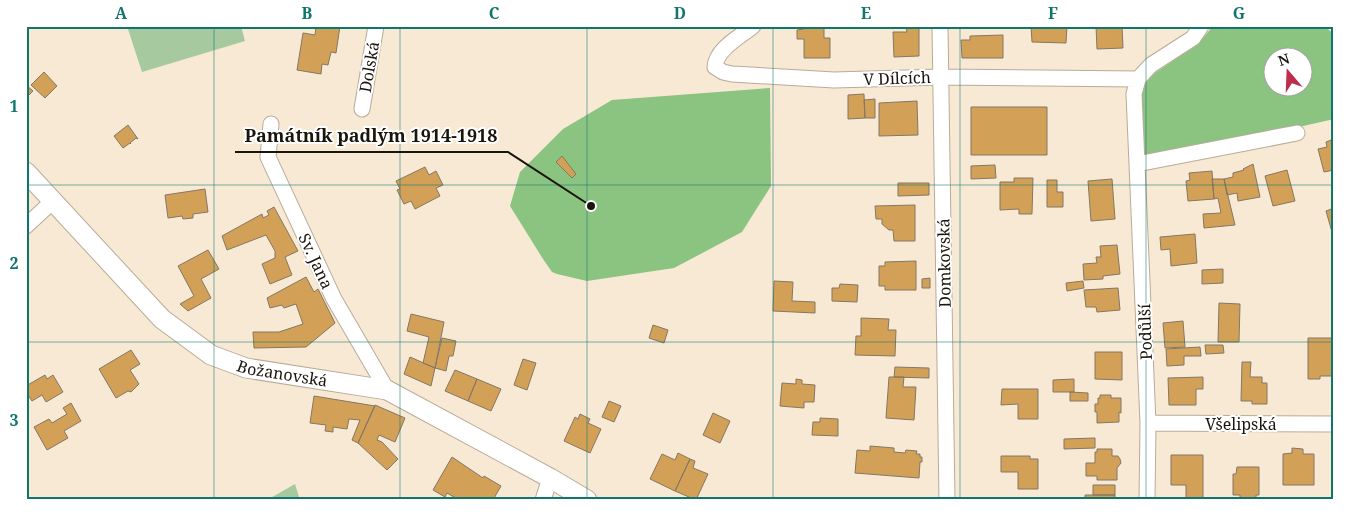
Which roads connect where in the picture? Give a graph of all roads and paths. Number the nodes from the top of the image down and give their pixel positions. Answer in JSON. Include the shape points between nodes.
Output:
{"nodes":[{"id":1,"x":376,"y":26,"type":"edge"},
{"id":2,"x":753,"y":26,"type":"edge"},
{"id":3,"x":940,"y":26,"type":"edge"},
{"id":4,"x":1201,"y":26,"type":"edge"},
{"id":5,"x":941,"y":77,"type":"junction"},
{"id":6,"x":1138,"y":79,"type":"junction"},
{"id":7,"x":362,"y":108,"type":"dead end"},
{"id":8,"x":271,"y":124,"type":"dead end"},
{"id":9,"x":1297,"y":134,"type":"dead end"},
{"id":10,"x":1138,"y":164,"type":"junction"},
{"id":11,"x":26,"y":172,"type":"edge"},
{"id":12,"x":53,"y":201,"type":"junction"},
{"id":13,"x":26,"y":226,"type":"edge"},
{"id":14,"x":387,"y":390,"type":"junction"},
{"id":15,"x":1148,"y":423,"type":"junction"},
{"id":16,"x":1334,"y":424,"type":"edge"},
{"id":17,"x":550,"y":478,"type":"junction"},
{"id":18,"x":543,"y":500,"type":"edge"},
{"id":19,"x":587,"y":500,"type":"edge"},
{"id":20,"x":947,"y":500,"type":"edge"},
{"id":21,"x":1147,"y":500,"type":"edge"}],
"edges":[{"from":1,"to":7,"type":"street","name":"Dolská"},
{"from":2,"to":5,"type":"street","name":"V Dílcích","via":[[721,52],[715,67],[732,74],[834,80]]},
{"from":3,"to":5,"type":"street","name":"Domkovská"},
{"from":4,"to":6,"type":"street","via":[[1193,38],[1151,65]]},
{"from":5,"to":6,"type":"street","name":"V Dílcích"},
{"from":5,"to":20,"type":"street","name":"Domkovská"},
{"from":6,"to":10,"type":"street","name":"Podůlší","via":[[1134,94]]},
{"from":8,"to":14,"type":"street","name":"Sv. Jana","via":[[268,157],[334,299]]},
{"from":9,"to":10,"type":"street"},
{"from":10,"to":15,"type":"street","name":"Podůlší"},
{"from":11,"to":12,"type":"street","name":"Božanovská"},
{"from":12,"to":13,"type":"street"},
{"from":12,"to":14,"type":"street","name":"Božanovská","via":[[162,319],[211,355],[246,368]]},
{"from":14,"to":17,"type":"street","name":"Božanovská"},
{"from":15,"to":16,"type":"street","name":"Všelipská"},
{"from":15,"to":21,"type":"street","name":"Podůlší"},
{"from":17,"to":18,"type":"street"},
{"from":17,"to":19,"type":"street","name":"Božanovská"}]}
